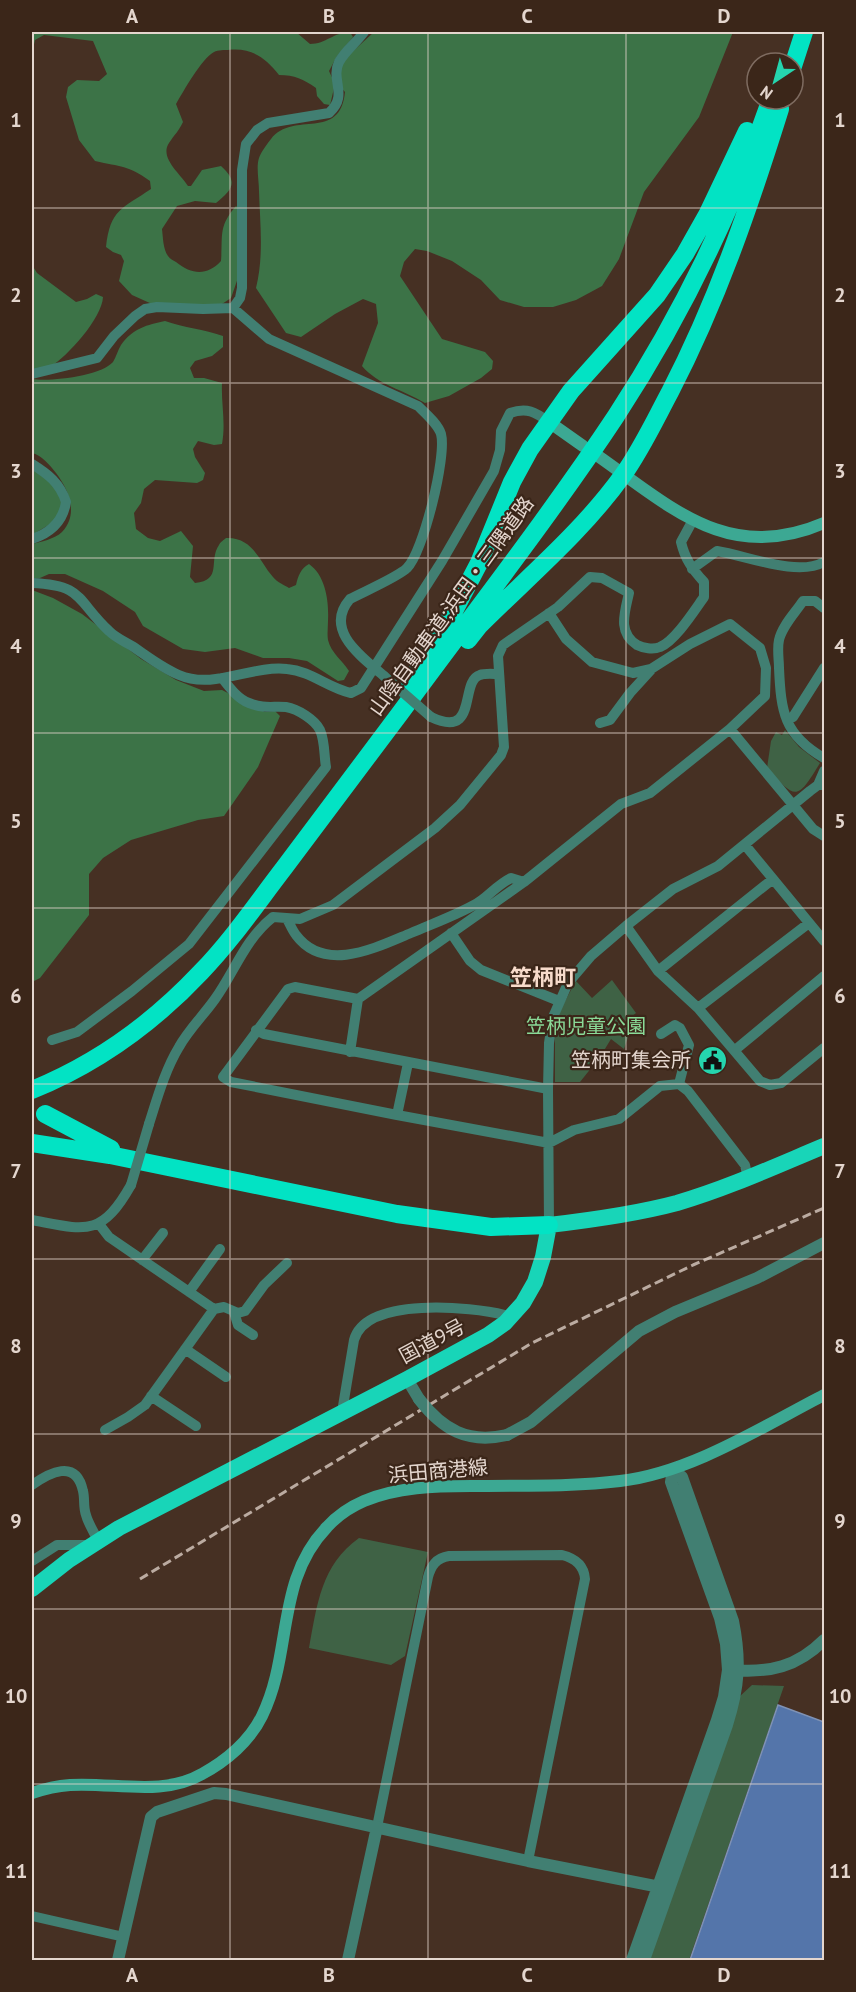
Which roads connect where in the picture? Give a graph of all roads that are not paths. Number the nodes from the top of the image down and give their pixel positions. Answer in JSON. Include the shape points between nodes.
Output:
{"nodes":[{"id":1,"x":364,"y":32,"type":"edge"},
{"id":2,"x":794,"y":32,"type":"edge"},
{"id":3,"x":804,"y":32,"type":"edge"},
{"id":4,"x":787,"y":51,"type":"edge"},
{"id":5,"x":798,"y":51,"type":"edge"},
{"id":6,"x":758,"y":111,"type":"edge"},
{"id":7,"x":766,"y":111,"type":"edge"},
{"id":8,"x":779,"y":111,"type":"edge"},
{"id":9,"x":233,"y":308,"type":"junction"},
{"id":10,"x":32,"y":374,"type":"edge"},
{"id":11,"x":549,"y":422,"type":"junction"},
{"id":12,"x":583,"y":446,"type":"dead end"},
{"id":13,"x":598,"y":456,"type":"dead end"},
{"id":14,"x":32,"y":464,"type":"edge"},
{"id":15,"x":624,"y":474,"type":"junction"},
{"id":16,"x":693,"y":520,"type":"junction"},
{"id":17,"x":825,"y":523,"type":"edge"},
{"id":18,"x":32,"y":539,"type":"edge"},
{"id":19,"x":825,"y":562,"type":"edge"},
{"id":20,"x":692,"y":568,"type":"junction"},
{"id":21,"x":32,"y":583,"type":"edge"},
{"id":22,"x":825,"y":608,"type":"edge"},
{"id":23,"x":549,"y":613,"type":"junction"},
{"id":24,"x":374,"y":667,"type":"junction"},
{"id":25,"x":825,"y":668,"type":"edge"},
{"id":26,"x":651,"y":669,"type":"junction"},
{"id":27,"x":499,"y":674,"type":"junction"},
{"id":28,"x":222,"y":678,"type":"junction"},
{"id":29,"x":407,"y":703,"type":"junction"},
{"id":30,"x":787,"y":720,"type":"junction"},
{"id":31,"x":600,"y":723,"type":"dead end"},
{"id":32,"x":730,"y":729,"type":"junction"},
{"id":33,"x":825,"y":758,"type":"edge"},
{"id":34,"x":825,"y":771,"type":"edge"},
{"id":35,"x":821,"y":785,"type":"edge"},
{"id":36,"x":794,"y":805,"type":"junction"},
{"id":37,"x":332,"y":806,"type":"junction"},
{"id":38,"x":825,"y":836,"type":"edge"},
{"id":39,"x":745,"y":845,"type":"junction"},
{"id":40,"x":773,"y":879,"type":"junction"},
{"id":41,"x":524,"y":882,"type":"junction"},
{"id":42,"x":287,"y":919,"type":"junction"},
{"id":43,"x":809,"y":922,"type":"junction"},
{"id":44,"x":626,"y":926,"type":"junction"},
{"id":45,"x":451,"y":933,"type":"junction"},
{"id":46,"x":825,"y":941,"type":"edge"},
{"id":47,"x":658,"y":971,"type":"junction"},
{"id":48,"x":825,"y":976,"type":"edge"},
{"id":49,"x":358,"y":999,"type":"junction"},
{"id":50,"x":559,"y":1001,"type":"junction"},
{"id":51,"x":698,"y":1008,"type":"junction"},
{"id":52,"x":256,"y":1030,"type":"junction"},
{"id":53,"x":661,"y":1034,"type":"dead end"},
{"id":54,"x":52,"y":1040,"type":"dead end"},
{"id":55,"x":825,"y":1048,"type":"edge"},
{"id":56,"x":735,"y":1050,"type":"junction"},
{"id":57,"x":350,"y":1052,"type":"junction"},
{"id":58,"x":408,"y":1063,"type":"junction"},
{"id":59,"x":75,"y":1070,"type":"junction"},
{"id":60,"x":32,"y":1083,"type":"edge"},
{"id":61,"x":679,"y":1084,"type":"junction"},
{"id":62,"x":548,"y":1089,"type":"junction"},
{"id":63,"x":32,"y":1090,"type":"edge"},
{"id":64,"x":45,"y":1114,"type":"dead end"},
{"id":65,"x":397,"y":1115,"type":"junction"},
{"id":66,"x":32,"y":1143,"type":"edge"},
{"id":67,"x":549,"y":1143,"type":"junction"},
{"id":68,"x":825,"y":1146,"type":"edge"},
{"id":69,"x":163,"y":1167,"type":"junction"},
{"id":70,"x":748,"y":1178,"type":"junction"},
{"id":71,"x":32,"y":1220,"type":"edge"},
{"id":72,"x":99,"y":1224,"type":"junction"},
{"id":73,"x":549,"y":1225,"type":"junction"},
{"id":74,"x":163,"y":1233,"type":"dead end"},
{"id":75,"x":825,"y":1243,"type":"edge"},
{"id":76,"x":220,"y":1249,"type":"dead end"},
{"id":77,"x":142,"y":1260,"type":"junction"},
{"id":78,"x":287,"y":1263,"type":"dead end"},
{"id":79,"x":189,"y":1292,"type":"junction"},
{"id":80,"x":214,"y":1309,"type":"junction"},
{"id":81,"x":234,"y":1312,"type":"junction"},
{"id":82,"x":505,"y":1315,"type":"dead end"},
{"id":83,"x":253,"y":1335,"type":"dead end"},
{"id":84,"x":185,"y":1349,"type":"junction"},
{"id":85,"x":226,"y":1377,"type":"dead end"},
{"id":86,"x":407,"y":1378,"type":"junction"},
{"id":87,"x":825,"y":1395,"type":"edge"},
{"id":88,"x":151,"y":1396,"type":"junction"},
{"id":89,"x":342,"y":1412,"type":"junction"},
{"id":90,"x":196,"y":1426,"type":"dead end"},
{"id":91,"x":105,"y":1430,"type":"dead end"},
{"id":92,"x":673,"y":1470,"type":"junction"},
{"id":93,"x":32,"y":1485,"type":"edge"},
{"id":94,"x":95,"y":1543,"type":"junction"},
{"id":95,"x":32,"y":1561,"type":"edge"},
{"id":96,"x":32,"y":1589,"type":"edge"},
{"id":97,"x":825,"y":1640,"type":"edge"},
{"id":98,"x":734,"y":1670,"type":"junction"},
{"id":99,"x":32,"y":1793,"type":"edge"},
{"id":100,"x":377,"y":1827,"type":"junction"},
{"id":101,"x":528,"y":1861,"type":"junction"},
{"id":102,"x":664,"y":1888,"type":"junction"},
{"id":103,"x":32,"y":1916,"type":"edge"},
{"id":104,"x":123,"y":1936,"type":"junction"},
{"id":105,"x":118,"y":1960,"type":"edge"},
{"id":106,"x":348,"y":1960,"type":"edge"},
{"id":107,"x":632,"y":1960,"type":"edge"},
{"id":108,"x":644,"y":1960,"type":"edge"}],
"edges":[{"from":1,"to":9,"type":"street","via":[[338,64],[340,94],[329,113],[268,123],[256,130],[246,144],[242,170],[242,288]]},
{"from":2,"to":4,"type":"highway"},
{"from":3,"to":5,"type":"highway"},
{"from":6,"to":11,"type":"highway","via":[[685,254],[657,295],[571,391]]},
{"from":7,"to":29,"type":"highway","name":"山陰自動車道;浜田・三隅道路","via":[[720,224],[632,390],[560,496]]},
{"from":8,"to":15,"type":"highway","via":[[724,277],[693,348]]},
{"from":9,"to":10,"type":"street","via":[[145,309],[114,336],[97,358]]},
{"from":9,"to":24,"type":"street","via":[[269,339],[418,406],[441,434],[439,477],[419,546],[408,568],[350,599],[343,607],[343,635]]},
{"from":11,"to":12,"type":"main road"},
{"from":11,"to":24,"type":"street","via":[[535,412],[522,409],[510,413],[501,431],[494,471]]},
{"from":11,"to":37,"type":"highway","via":[[512,482],[479,563],[454,610]]},
{"from":13,"to":15,"type":"main road"},
{"from":14,"to":18,"type":"street","via":[[58,485],[66,502],[52,530]]},
{"from":15,"to":16,"type":"main road"},
{"from":15,"to":29,"type":"highway","via":[[596,510],[479,626],[440,675]]},
{"from":16,"to":17,"type":"main road","via":[[718,531],[765,538]]},
{"from":16,"to":20,"type":"street","via":[[681,542]]},
{"from":19,"to":20,"type":"street","via":[[814,568],[788,568],[717,551]]},
{"from":20,"to":23,"type":"street","via":[[704,582],[704,597],[659,648],[642,648],[632,642],[624,620],[629,593],[602,578],[590,578]]},
{"from":21,"to":28,"type":"street","via":[[53,584],[74,592],[108,630],[167,670],[197,681]]},
{"from":22,"to":30,"type":"street","via":[[814,601],[803,601],[778,642],[780,702]]},
{"from":23,"to":26,"type":"street","via":[[566,639],[592,662],[633,673]]},
{"from":23,"to":27,"type":"street","via":[[503,645],[498,656]]},
{"from":24,"to":27,"type":"street","bridge":true,"via":[[431,717],[444,723],[464,713],[473,679]]},
{"from":24,"to":28,"type":"street","via":[[361,688],[351,693],[285,668]]},
{"from":25,"to":30,"type":"street","via":[[793,717]]},
{"from":26,"to":31,"type":"street","via":[[610,720]]},
{"from":26,"to":32,"type":"street","via":[[730,624],[760,648],[766,668],[765,696]]},
{"from":27,"to":42,"type":"street","via":[[504,747],[460,805],[333,905],[300,919]]},
{"from":28,"to":54,"type":"street","via":[[247,702],[267,708],[287,707],[319,727],[326,767],[189,944],[77,1032]]},
{"from":29,"to":37,"type":"highway","name":"山陰自動車道;浜田・三隅道路"},
{"from":30,"to":33,"type":"street","via":[[796,737]]},
{"from":32,"to":36,"type":"street"},
{"from":32,"to":41,"type":"street","via":[[650,793],[621,804]]},
{"from":34,"to":35,"type":"street"},
{"from":35,"to":36,"type":"street"},
{"from":36,"to":38,"type":"street","via":[[813,829]]},
{"from":36,"to":39,"type":"street"},
{"from":37,"to":59,"type":"highway","name":"山陰自動車道;浜田・三隅道路","via":[[201,972],[152,1019]]},
{"from":39,"to":40,"type":"street"},
{"from":39,"to":44,"type":"street","via":[[711,871],[673,889]]},
{"from":40,"to":43,"type":"street"},
{"from":40,"to":47,"type":"street"},
{"from":41,"to":42,"type":"street","via":[[512,878],[477,904],[363,952],[337,955],[313,949],[296,935]]},
{"from":41,"to":45,"type":"street"},
{"from":42,"to":72,"type":"street","bridge":true,"via":[[273,917],[249,941],[215,999],[177,1049],[131,1185],[121,1202]]},
{"from":43,"to":46,"type":"street"},
{"from":43,"to":51,"type":"street"},
{"from":44,"to":47,"type":"street"},
{"from":44,"to":50,"type":"street","via":[[583,964]]},
{"from":45,"to":49,"type":"street"},
{"from":45,"to":50,"type":"street","via":[[481,970]]},
{"from":47,"to":51,"type":"street"},
{"from":48,"to":56,"type":"street"},
{"from":49,"to":52,"type":"street","via":[[291,987]]},
{"from":49,"to":57,"type":"street"},
{"from":50,"to":62,"type":"street","via":[[550,1032]]},
{"from":51,"to":56,"type":"street"},
{"from":52,"to":57,"type":"street"},
{"from":52,"to":65,"type":"street","via":[[224,1077],[231,1082]]},
{"from":53,"to":61,"type":"street","via":[[675,1025],[689,1045]]},
{"from":55,"to":56,"type":"street","via":[[781,1083],[770,1085],[760,1081]]},
{"from":57,"to":58,"type":"street"},
{"from":58,"to":62,"type":"street"},
{"from":58,"to":65,"type":"street"},
{"from":59,"to":60,"type":"highway","name":"山陰自動車道;浜田・三隅道路"},
{"from":59,"to":63,"type":"highway","name":"山陰自動車道;浜田・三隅道路"},
{"from":61,"to":67,"type":"street","via":[[660,1086],[619,1119],[574,1130]]},
{"from":61,"to":70,"type":"street","via":[[745,1165]]},
{"from":62,"to":67,"type":"street"},
{"from":64,"to":69,"type":"highway","via":[[104,1146]]},
{"from":65,"to":67,"type":"street"},
{"from":66,"to":69,"type":"highway"},
{"from":67,"to":73,"type":"street"},
{"from":68,"to":70,"type":"highway"},
{"from":69,"to":73,"type":"highway","via":[[397,1214],[491,1227]]},
{"from":70,"to":73,"type":"highway","via":[[648,1210]]},
{"from":71,"to":72,"type":"street","via":[[77,1229]]},
{"from":72,"to":77,"type":"street","via":[[109,1237]]},
{"from":73,"to":86,"type":"highway","name":"国道9号","via":[[535,1282],[505,1323]]},
{"from":74,"to":77,"type":"street"},
{"from":75,"to":86,"type":"street","bridge":true,"via":[[639,1331],[531,1422],[507,1435],[482,1438],[460,1434],[419,1400]]},
{"from":76,"to":79,"type":"street"},
{"from":77,"to":79,"type":"street"},
{"from":78,"to":81,"type":"street","via":[[245,1311]]},
{"from":79,"to":80,"type":"street"},
{"from":80,"to":81,"type":"street","via":[[224,1307]]},
{"from":80,"to":84,"type":"street"},
{"from":81,"to":83,"type":"street","via":[[238,1325]]},
{"from":82,"to":89,"type":"street","via":[[429,1307],[394,1312],[365,1324],[354,1340]]},
{"from":84,"to":85,"type":"street"},
{"from":84,"to":88,"type":"street"},
{"from":86,"to":89,"type":"highway","name":"国道9号"},
{"from":87,"to":92,"type":"main road","name":"浜田商港線"},
{"from":88,"to":90,"type":"street"},
{"from":88,"to":91,"type":"street","via":[[138,1411]]},
{"from":89,"to":94,"type":"highway","name":"国道9号"},
{"from":92,"to":98,"type":"street","via":[[682,1477],[733,1621],[738,1646]]},
{"from":92,"to":99,"type":"main road","name":"浜田商港線","via":[[618,1482],[439,1486],[394,1491],[362,1502],[337,1517],[303,1560],[292,1588],[273,1690],[262,1718],[242,1745],[200,1776],[171,1784],[142,1788],[72,1785]]},
{"from":93,"to":94,"type":"street","via":[[49,1473],[62,1470],[79,1480]]},
{"from":94,"to":95,"type":"street","via":[[57,1545]]},
{"from":94,"to":96,"type":"highway","name":"国道9号"},
{"from":97,"to":98,"type":"street","via":[[809,1655],[786,1666]]},
{"from":98,"to":102,"type":"street"},
{"from":100,"to":101,"type":"street"},
{"from":100,"to":101,"type":"street","via":[[428,1577],[434,1564],[449,1556],[562,1555],[578,1563],[585,1579]]},
{"from":100,"to":104,"type":"street","via":[[214,1793],[157,1812],[150,1819]]},
{"from":100,"to":106,"type":"street"},
{"from":101,"to":102,"type":"street"},
{"from":102,"to":107,"type":"street"},
{"from":102,"to":108,"type":"street"},
{"from":103,"to":104,"type":"street"},
{"from":104,"to":105,"type":"street"}]}
